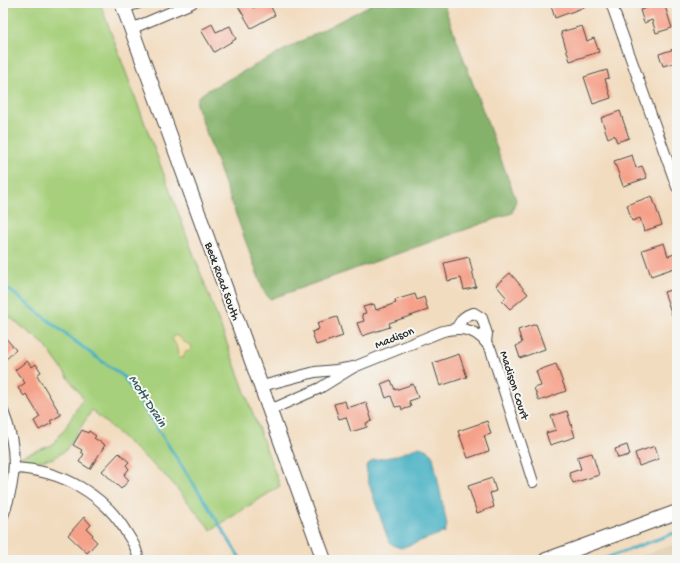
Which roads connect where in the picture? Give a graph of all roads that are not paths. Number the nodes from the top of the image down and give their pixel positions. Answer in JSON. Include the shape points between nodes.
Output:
{"nodes":[{"id":1,"x":139,"y":3,"type":"edge"},
{"id":2,"x":192,"y":3,"type":"edge"},
{"id":3,"x":610,"y":3,"type":"edge"},
{"id":4,"x":122,"y":5,"type":"edge"},
{"id":5,"x":131,"y":29,"type":"junction"},
{"id":6,"x":677,"y":187,"type":"edge"},
{"id":7,"x":456,"y":329,"type":"junction"},
{"id":8,"x":443,"y":331,"type":"joint"},
{"id":9,"x":486,"y":342,"type":"junction"},
{"id":10,"x":354,"y":367,"type":"junction"},
{"id":11,"x":262,"y":386,"type":"junction"},
{"id":12,"x":270,"y":410,"type":"junction"},
{"id":13,"x":3,"y":411,"type":"edge"},
{"id":14,"x":14,"y":468,"type":"junction"},
{"id":15,"x":533,"y":482,"type":"dead end"},
{"id":16,"x":677,"y":512,"type":"edge"},
{"id":17,"x":3,"y":516,"type":"edge"},
{"id":18,"x":138,"y":560,"type":"edge"},
{"id":19,"x":324,"y":560,"type":"edge"},
{"id":20,"x":546,"y":560,"type":"edge"}],
"edges":[{"from":1,"to":4,"type":"street"},
{"from":2,"to":5,"type":"street"},
{"from":3,"to":6,"type":"street"},
{"from":4,"to":5,"type":"main road","name":"Beck Road South"},
{"from":5,"to":11,"type":"main road","name":"Beck Road South"},
{"from":7,"to":8,"type":"street","name":"Madison Court"},
{"from":7,"to":9,"type":"street","name":"Madison Court","via":[[471,331]]},
{"from":7,"to":9,"type":"street","via":[[461,319],[468,314],[479,315],[485,326]]},
{"from":8,"to":10,"type":"street","name":"Madison"},
{"from":9,"to":15,"type":"street","name":"Madison Court","via":[[491,350]]},
{"from":10,"to":11,"type":"street","name":"Madison","via":[[315,372]]},
{"from":10,"to":12,"type":"street","name":"Madison","via":[[320,388]]},
{"from":11,"to":12,"type":"main road","name":"Beck Road South"},
{"from":12,"to":19,"type":"main road","name":"Beck Road South"},
{"from":13,"to":14,"type":"street","via":[[12,444]]},
{"from":14,"to":17,"type":"street"},
{"from":14,"to":18,"type":"street","via":[[48,472],[82,487],[110,510],[138,552]]},
{"from":16,"to":20,"type":"main road"}]}
